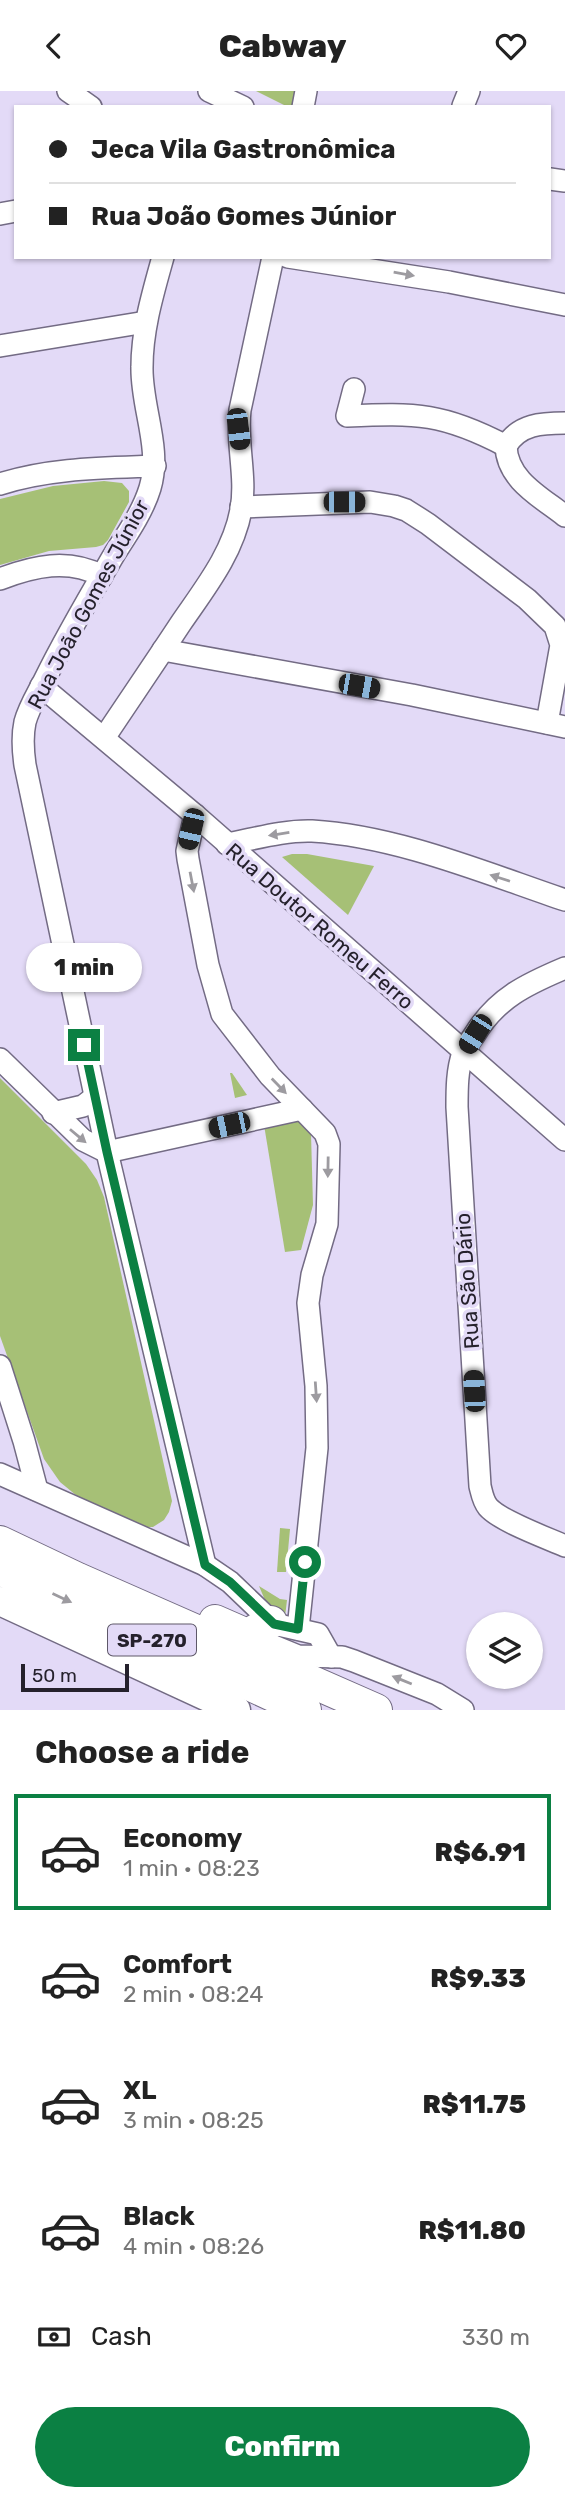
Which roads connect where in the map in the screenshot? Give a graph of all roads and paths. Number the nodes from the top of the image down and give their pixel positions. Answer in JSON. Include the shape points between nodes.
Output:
{"nodes":[{"id":1,"x":68,"y":91,"type":"edge"},
{"id":2,"x":209,"y":91,"type":"edge"},
{"id":3,"x":88,"y":105,"type":"edge"},
{"id":4,"x":239,"y":105,"type":"edge"},
{"id":5,"x":162,"y":259,"type":"edge"},
{"id":6,"x":273,"y":259,"type":"edge"},
{"id":7,"x":302,"y":259,"type":"edge"},
{"id":8,"x":565,"y":305,"type":"edge"},
{"id":9,"x":146,"y":322,"type":"junction"},
{"id":10,"x":0,"y":346,"type":"edge"},
{"id":11,"x":354,"y":389,"type":"dead end"},
{"id":12,"x":565,"y":423,"type":"edge"},
{"id":13,"x":506,"y":446,"type":"junction"},
{"id":14,"x":155,"y":466,"type":"junction"},
{"id":15,"x":0,"y":484,"type":"edge"},
{"id":16,"x":241,"y":507,"type":"junction"},
{"id":17,"x":565,"y":516,"type":"edge"},
{"id":18,"x":102,"y":576,"type":"junction"},
{"id":19,"x":0,"y":579,"type":"edge"},
{"id":20,"x":163,"y":650,"type":"junction"},
{"id":21,"x":41,"y":686,"type":"junction"},
{"id":22,"x":556,"y":725,"type":"edge"},
{"id":23,"x":104,"y":738,"type":"junction"},
{"id":24,"x":195,"y":815,"type":"junction"},
{"id":25,"x":227,"y":844,"type":"junction"},
{"id":26,"x":565,"y":900,"type":"edge"},
{"id":27,"x":565,"y":968,"type":"edge"},
{"id":28,"x":464,"y":1051,"type":"junction"},
{"id":29,"x":0,"y":1059,"type":"edge"},
{"id":30,"x":95,"y":1097,"type":"junction"},
{"id":31,"x":302,"y":1109,"type":"junction"},
{"id":32,"x":53,"y":1113,"type":"junction"},
{"id":33,"x":565,"y":1140,"type":"edge"},
{"id":34,"x":107,"y":1152,"type":"junction"},
{"id":35,"x":0,"y":1366,"type":"edge"},
{"id":36,"x":0,"y":1474,"type":"edge"},
{"id":37,"x":37,"y":1490,"type":"junction"},
{"id":38,"x":0,"y":1542,"type":"edge"},
{"id":39,"x":565,"y":1546,"type":"edge"},
{"id":40,"x":205,"y":1565,"type":"junction"},
{"id":41,"x":0,"y":1569,"type":"edge"},
{"id":42,"x":78,"y":1580,"type":"junction"},
{"id":43,"x":0,"y":1601,"type":"edge"},
{"id":44,"x":284,"y":1630,"type":"junction"},
{"id":45,"x":331,"y":1657,"type":"junction"},
{"id":46,"x":236,"y":1710,"type":"edge"},
{"id":47,"x":305,"y":1710,"type":"edge"},
{"id":48,"x":376,"y":1710,"type":"edge"},
{"id":49,"x":463,"y":1710,"type":"edge"}],
"edges":[{"from":1,"to":3,"type":"street"},
{"from":2,"to":4,"type":"street"},
{"from":5,"to":9,"type":"street","name":"Rua João Gomes Júnior"},
{"from":6,"to":16,"type":"street","via":[[240,409]]},
{"from":7,"to":8,"type":"street","one_way":true,"via":[[437,279]]},
{"from":9,"to":10,"type":"street"},
{"from":9,"to":14,"type":"street","name":"Rua João Gomes Júnior","via":[[142,367]]},
{"from":11,"to":13,"type":"street","via":[[347,416],[434,417]]},
{"from":12,"to":13,"type":"street","via":[[530,426]]},
{"from":13,"to":17,"type":"street","via":[[517,477]]},
{"from":14,"to":15,"type":"street","via":[[86,468]]},
{"from":14,"to":18,"type":"street","name":"Rua João Gomes Júnior","via":[[137,518]]},
{"from":16,"to":20,"type":"street","via":[[221,563]]},
{"from":16,"to":22,"type":"street","via":[[370,502],[394,506],[428,524],[527,599],[555,626],[561,645]]},
{"from":18,"to":19,"type":"street","via":[[57,565]]},
{"from":18,"to":21,"type":"street","name":"Rua João Gomes Júnior"},
{"from":20,"to":22,"type":"street"},
{"from":20,"to":23,"type":"street"},
{"from":21,"to":23,"type":"street","name":"Rua Doutor Romeu Ferro"},
{"from":21,"to":30,"type":"street","name":"Rua João Gomes Júnior","via":[[24,725],[25,765]]},
{"from":23,"to":24,"type":"street","name":"Rua Doutor Romeu Ferro"},
{"from":24,"to":25,"type":"street","name":"Rua Doutor Romeu Ferro"},
{"from":24,"to":31,"type":"street","one_way":true,"via":[[188,859],[222,1014]]},
{"from":26,"to":25,"type":"street","one_way":true,"via":[[355,836],[297,832]]},
{"from":25,"to":28,"type":"street","name":"Rua Doutor Romeu Ferro"},
{"from":27,"to":28,"type":"street","via":[[508,996],[486,1016]]},
{"from":28,"to":33,"type":"street","name":"Rua Doutor Romeu Ferro"},
{"from":28,"to":39,"type":"street","name":"Rua São Dário","via":[[457,1107],[480,1486],[492,1511]]},
{"from":29,"to":32,"type":"street"},
{"from":30,"to":32,"type":"street","via":[[83,1106]]},
{"from":30,"to":34,"type":"street","name":"Rua João Gomes Júnior"},
{"from":31,"to":34,"type":"street"},
{"from":31,"to":44,"type":"street","one_way":true,"via":[[325,1133],[329,1144],[327,1224],[308,1303],[317,1448]]},
{"from":32,"to":34,"type":"street","one_way":true,"via":[[94,1148]]},
{"from":34,"to":40,"type":"street","name":"Rua João Gomes Júnior"},
{"from":35,"to":37,"type":"street"},
{"from":36,"to":37,"type":"street"},
{"from":37,"to":40,"type":"street"},
{"from":38,"to":42,"type":"highway","number":"SP-270"},
{"from":40,"to":44,"type":"street"},
{"from":41,"to":47,"type":"highway","number":"SP-270","one_way":true},
{"from":42,"to":44,"type":"highway","via":[[141,1588]]},
{"from":42,"to":48,"type":"highway","number":"SP-270"},
{"from":43,"to":46,"type":"main road"},
{"from":44,"to":45,"type":"street"},
{"from":44,"to":45,"type":"street","via":[[298,1656]]},
{"from":49,"to":45,"type":"street","one_way":true,"via":[[437,1694],[354,1661]]}]}
